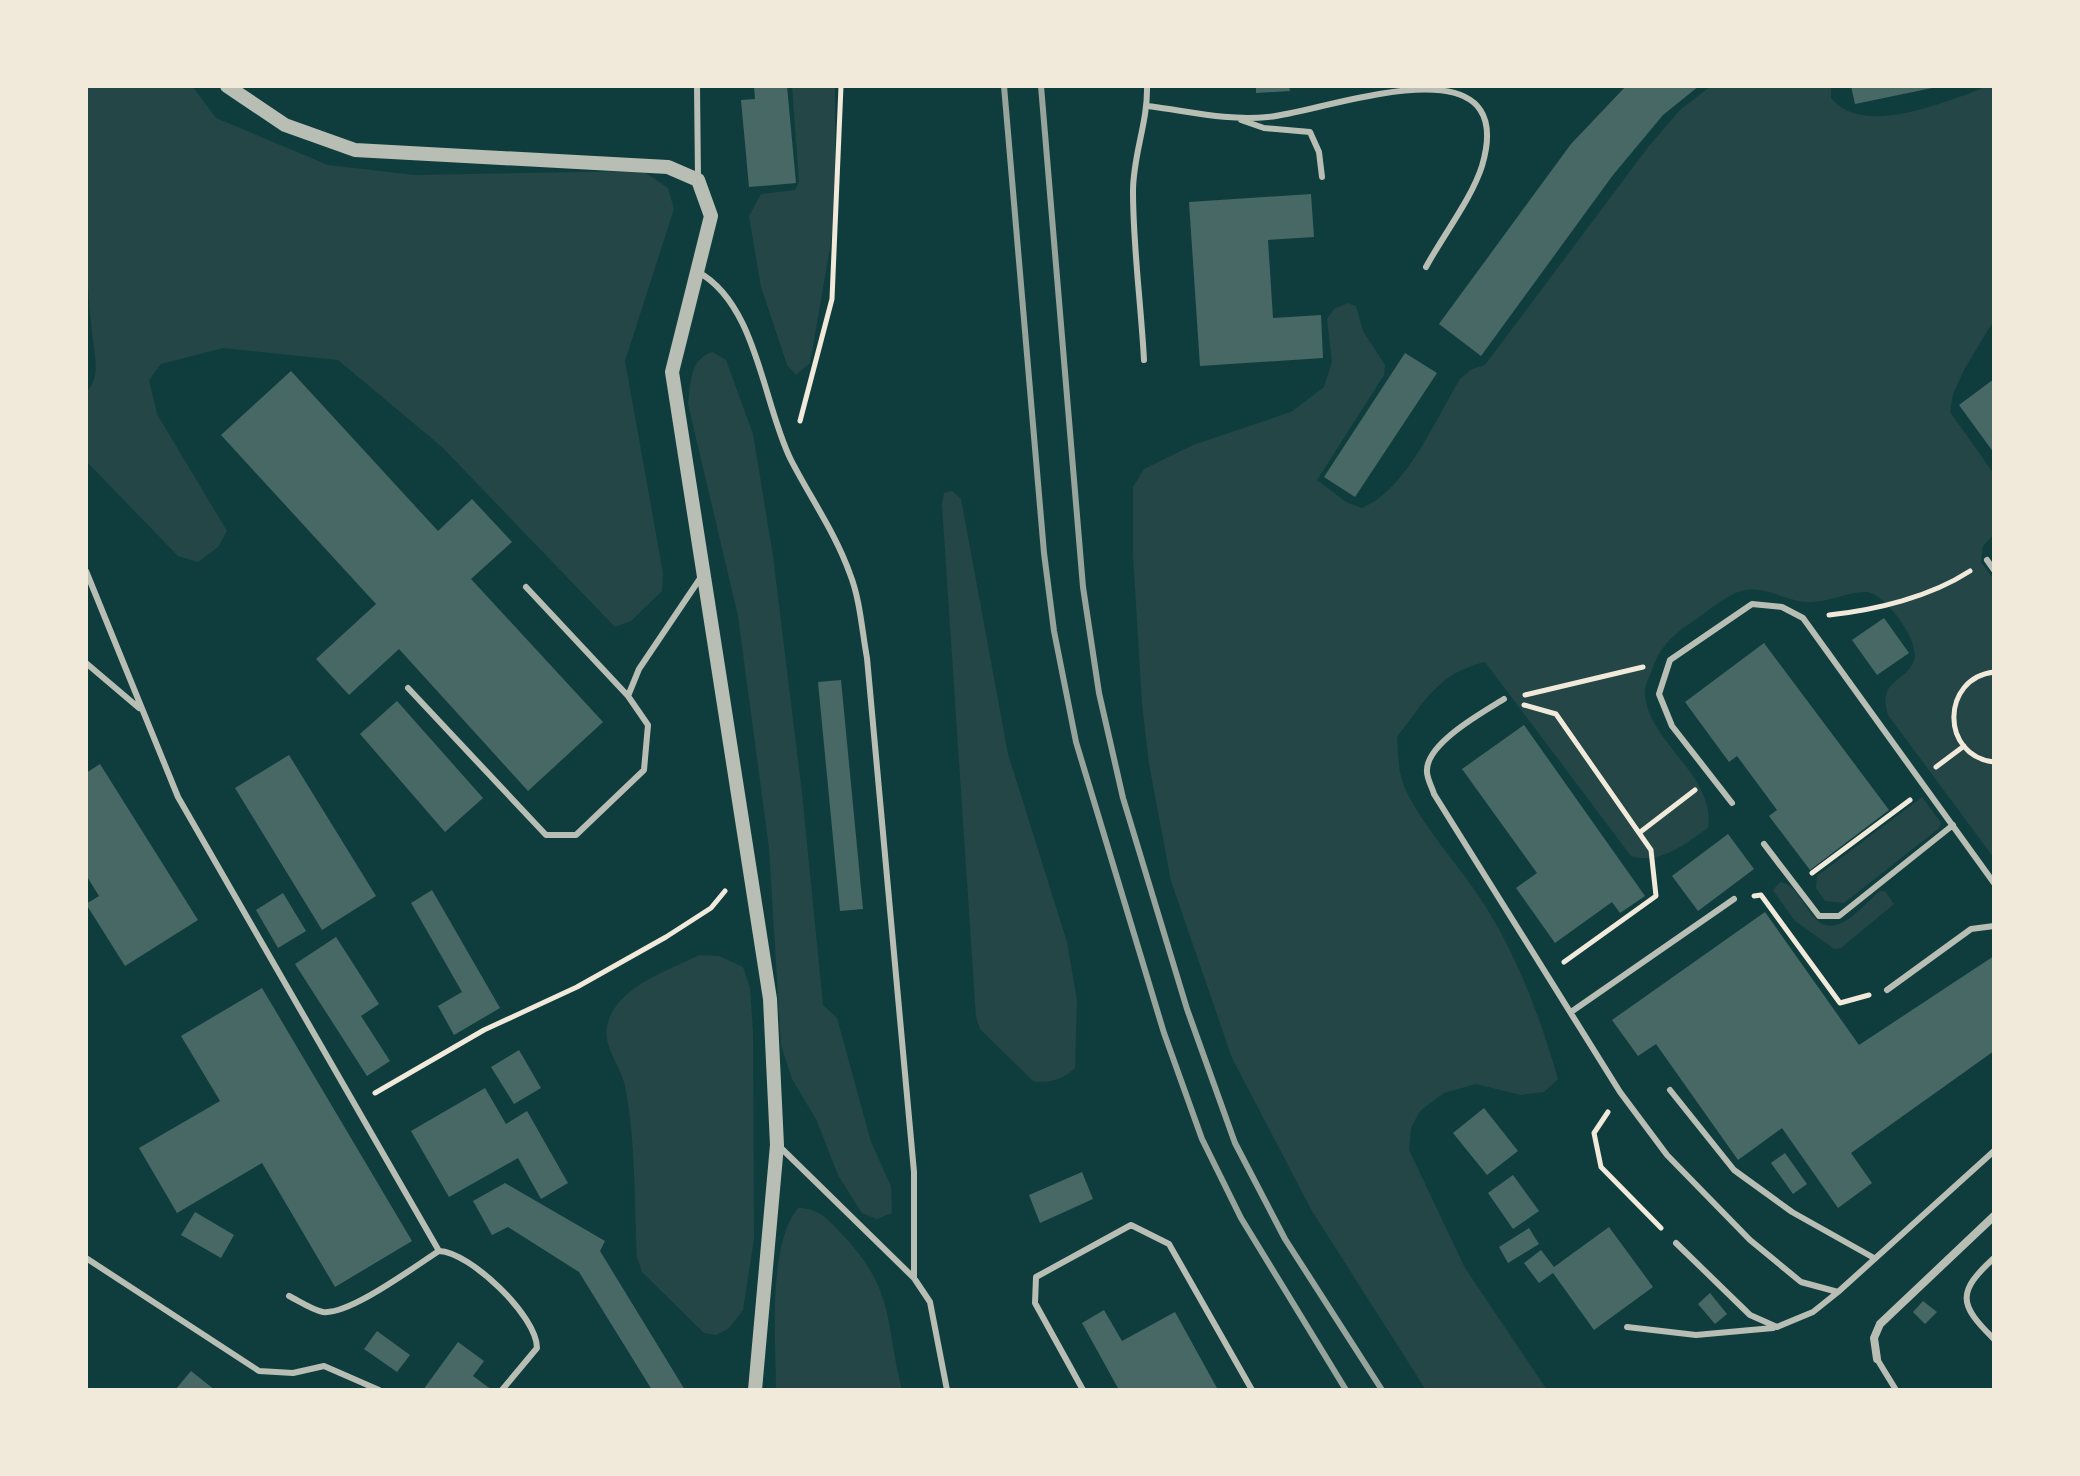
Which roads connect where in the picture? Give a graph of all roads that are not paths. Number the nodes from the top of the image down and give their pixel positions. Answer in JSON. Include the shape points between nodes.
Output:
{"nodes":[{"id":1,"x":227,"y":86,"type":"edge"},
{"id":2,"x":697,"y":86,"type":"edge"},
{"id":3,"x":1147,"y":86,"type":"edge"},
{"id":4,"x":1147,"y":106,"type":"junction"},
{"id":5,"x":1237,"y":119,"type":"junction"},
{"id":6,"x":1322,"y":177,"type":"dead end"},
{"id":7,"x":698,"y":180,"type":"junction"},
{"id":8,"x":1426,"y":267,"type":"dead end"},
{"id":9,"x":698,"y":272,"type":"junction"},
{"id":10,"x":1144,"y":360,"type":"dead end"},
{"id":11,"x":1987,"y":560,"type":"road end"},
{"id":12,"x":1994,"y":570,"type":"edge"},
{"id":13,"x":86,"y":571,"type":"edge"},
{"id":14,"x":703,"y":574,"type":"junction"},
{"id":15,"x":526,"y":587,"type":"dead end"},
{"id":16,"x":86,"y":663,"type":"edge"},
{"id":17,"x":408,"y":688,"type":"dead end"},
{"id":18,"x":628,"y":696,"type":"junction"},
{"id":19,"x":1504,"y":699,"type":"road end"},
{"id":20,"x":142,"y":710,"type":"junction"},
{"id":21,"x":1732,"y":803,"type":"dead end"},
{"id":22,"x":1953,"y":825,"type":"junction"},
{"id":23,"x":1764,"y":844,"type":"dead end"},
{"id":24,"x":1994,"y":883,"type":"edge"},
{"id":25,"x":1734,"y":899,"type":"road end"},
{"id":26,"x":1994,"y":926,"type":"edge"},
{"id":27,"x":1887,"y":990,"type":"road end"},
{"id":28,"x":1571,"y":1012,"type":"junction"},
{"id":29,"x":1670,"y":1090,"type":"dead end"},
{"id":30,"x":777,"y":1145,"type":"junction"},
{"id":31,"x":1994,"y":1151,"type":"edge"},
{"id":32,"x":1994,"y":1216,"type":"edge"},
{"id":33,"x":1676,"y":1243,"type":"road end"},
{"id":34,"x":439,"y":1251,"type":"junction"},
{"id":35,"x":86,"y":1258,"type":"edge"},
{"id":36,"x":1874,"y":1258,"type":"junction"},
{"id":37,"x":1994,"y":1258,"type":"edge"},
{"id":38,"x":914,"y":1278,"type":"junction"},
{"id":39,"x":1838,"y":1292,"type":"junction"},
{"id":40,"x":289,"y":1296,"type":"dead end"},
{"id":41,"x":1627,"y":1327,"type":"dead end"},
{"id":42,"x":1777,"y":1327,"type":"junction"},
{"id":43,"x":1994,"y":1339,"type":"edge"},
{"id":44,"x":1877,"y":1359,"type":"joint"},
{"id":45,"x":379,"y":1390,"type":"edge"},
{"id":46,"x":502,"y":1390,"type":"edge"},
{"id":47,"x":755,"y":1390,"type":"edge"},
{"id":48,"x":947,"y":1390,"type":"edge"},
{"id":49,"x":1083,"y":1390,"type":"edge"},
{"id":50,"x":1252,"y":1390,"type":"edge"},
{"id":51,"x":1896,"y":1390,"type":"edge"}],
"edges":[{"from":1,"to":7,"type":"street","via":[[285,125],[355,150],[668,167]]},
{"from":2,"to":7,"type":"lane"},
{"from":3,"to":4,"type":"lane"},
{"from":4,"to":5,"type":"lane"},
{"from":4,"to":10,"type":"lane","via":[[1133,192]]},
{"from":5,"to":6,"type":"lane","via":[[1264,128],[1310,132]]},
{"from":5,"to":8,"type":"lane","via":[[1287,115],[1403,89],[1450,91],[1471,99],[1482,112],[1488,134],[1481,168]]},
{"from":7,"to":9,"type":"street","via":[[711,216]]},
{"from":9,"to":14,"type":"street","via":[[672,372]]},
{"from":9,"to":38,"type":"lane","via":[[712,280],[736,309],[790,458],[831,527],[852,577],[867,658],[914,1172]]},
{"from":11,"to":12,"type":"lane"},
{"from":13,"to":20,"type":"lane"},
{"from":14,"to":18,"type":"lane","via":[[639,669]]},
{"from":14,"to":30,"type":"street","via":[[770,999]]},
{"from":15,"to":18,"type":"lane"},
{"from":16,"to":20,"type":"lane"},
{"from":17,"to":18,"type":"lane","via":[[546,835],[576,835],[644,770],[648,725]]},
{"from":19,"to":28,"type":"lane","via":[[1443,741],[1430,755],[1426,771],[1434,794]]},
{"from":20,"to":34,"type":"lane","via":[[178,797]]},
{"from":21,"to":22,"type":"lane","via":[[1672,726],[1659,694],[1670,660],[1752,604],[1782,607],[1803,618]]},
{"from":22,"to":23,"type":"lane","via":[[1839,916],[1819,916]]},
{"from":22,"to":24,"type":"lane"},
{"from":25,"to":28,"type":"lane"},
{"from":26,"to":27,"type":"lane","via":[[1971,929]]},
{"from":28,"to":39,"type":"lane","via":[[1667,1155],[1750,1240],[1801,1282]]},
{"from":29,"to":36,"type":"lane","via":[[1734,1170],[1792,1212]]},
{"from":30,"to":38,"type":"lane"},
{"from":30,"to":47,"type":"street"},
{"from":31,"to":36,"type":"lane"},
{"from":32,"to":44,"type":"street","via":[[1880,1324],[1874,1338]]},
{"from":33,"to":42,"type":"lane","via":[[1750,1315]]},
{"from":34,"to":40,"type":"lane","via":[[333,1311],[320,1312]]},
{"from":34,"to":46,"type":"lane","via":[[453,1251],[530,1322],[537,1348]]},
{"from":35,"to":45,"type":"lane","via":[[259,1371],[293,1373],[324,1366]]},
{"from":36,"to":39,"type":"lane"},
{"from":37,"to":43,"type":"lane","via":[[1966,1291],[1973,1317]]},
{"from":38,"to":48,"type":"lane","via":[[930,1302]]},
{"from":39,"to":42,"type":"lane","via":[[1813,1312]]},
{"from":41,"to":42,"type":"lane","via":[[1696,1335]]},
{"from":44,"to":51,"type":"lane"},
{"from":49,"to":50,"type":"lane","via":[[1035,1303],[1036,1277],[1131,1225],[1169,1244]]}]}
